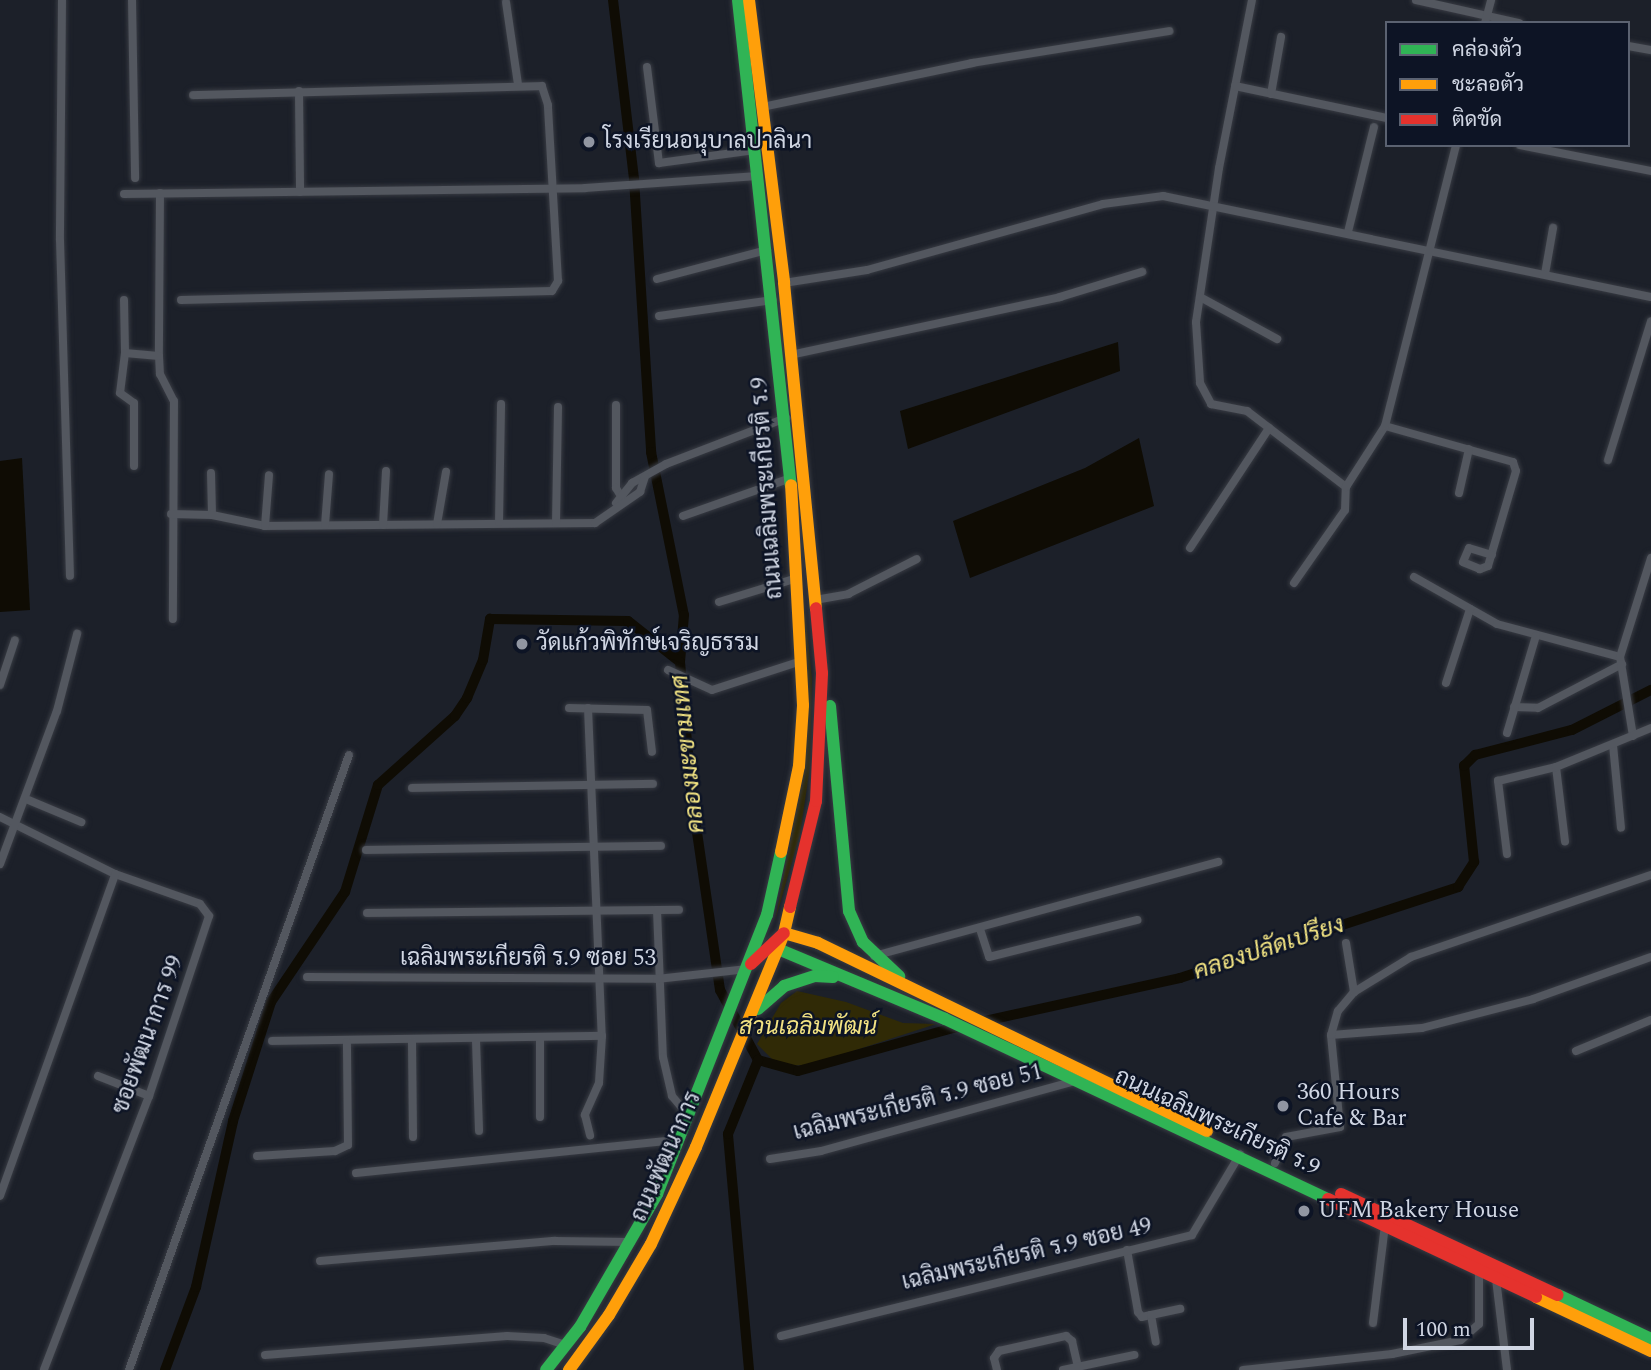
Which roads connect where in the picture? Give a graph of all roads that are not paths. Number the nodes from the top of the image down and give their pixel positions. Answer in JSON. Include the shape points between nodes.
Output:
{"nodes":[{"id":1,"x":62,"y":0,"type":"edge"},
{"id":2,"x":132,"y":0,"type":"edge"},
{"id":3,"x":738,"y":0,"type":"edge"},
{"id":4,"x":749,"y":0,"type":"edge"},
{"id":5,"x":1252,"y":0,"type":"edge"},
{"id":6,"x":1416,"y":0,"type":"edge"},
{"id":7,"x":1491,"y":0,"type":"edge"},
{"id":8,"x":506,"y":2,"type":"dead end"},
{"id":9,"x":1486,"y":19,"type":"edge"},
{"id":10,"x":1169,"y":31,"type":"dead end"},
{"id":11,"x":1281,"y":37,"type":"dead end"},
{"id":12,"x":1630,"y":46,"type":"edge"},
{"id":13,"x":1651,"y":50,"type":"edge"},
{"id":14,"x":647,"y":67,"type":"dead end"},
{"id":15,"x":518,"y":83,"type":"junction"},
{"id":16,"x":1235,"y":86,"type":"junction"},
{"id":17,"x":299,"y":91,"type":"junction"},
{"id":18,"x":1271,"y":94,"type":"junction"},
{"id":19,"x":193,"y":95,"type":"dead end"},
{"id":20,"x":762,"y":107,"type":"junction"},
{"id":21,"x":1385,"y":118,"type":"edge"},
{"id":22,"x":1374,"y":127,"type":"dead end"},
{"id":23,"x":1455,"y":147,"type":"edge"},
{"id":24,"x":1530,"y":147,"type":"edge"},
{"id":25,"x":755,"y":150,"type":"junction"},
{"id":26,"x":1651,"y":171,"type":"edge"},
{"id":27,"x":758,"y":176,"type":"junction"},
{"id":28,"x":135,"y":178,"type":"dead end"},
{"id":29,"x":552,"y":188,"type":"junction"},
{"id":30,"x":300,"y":192,"type":"junction"},
{"id":31,"x":124,"y":194,"type":"dead end"},
{"id":32,"x":160,"y":194,"type":"junction"},
{"id":33,"x":1216,"y":206,"type":"junction"},
{"id":34,"x":1553,"y":228,"type":"dead end"},
{"id":35,"x":1348,"y":232,"type":"junction"},
{"id":36,"x":767,"y":250,"type":"junction"},
{"id":37,"x":1429,"y":250,"type":"junction"},
{"id":38,"x":1142,"y":272,"type":"dead end"},
{"id":39,"x":1545,"y":274,"type":"junction"},
{"id":40,"x":657,"y":279,"type":"dead end"},
{"id":41,"x":778,"y":284,"type":"junction"},
{"id":42,"x":1200,"y":297,"type":"junction"},
{"id":43,"x":1651,"y":297,"type":"edge"},
{"id":44,"x":124,"y":300,"type":"dead end"},
{"id":45,"x":181,"y":300,"type":"dead end"},
{"id":46,"x":773,"y":300,"type":"junction"},
{"id":47,"x":659,"y":316,"type":"dead end"},
{"id":48,"x":1651,"y":321,"type":"edge"},
{"id":49,"x":1277,"y":339,"type":"dead end"},
{"id":50,"x":125,"y":353,"type":"junction"},
{"id":51,"x":790,"y":355,"type":"junction"},
{"id":52,"x":159,"y":356,"type":"junction"},
{"id":53,"x":501,"y":404,"type":"dead end"},
{"id":54,"x":616,"y":405,"type":"dead end"},
{"id":55,"x":558,"y":407,"type":"dead end"},
{"id":56,"x":786,"y":418,"type":"junction"},
{"id":57,"x":1385,"y":426,"type":"junction"},
{"id":58,"x":1269,"y":428,"type":"junction"},
{"id":59,"x":1469,"y":449,"type":"junction"},
{"id":60,"x":1608,"y":460,"type":"dead end"},
{"id":61,"x":134,"y":466,"type":"dead end"},
{"id":62,"x":386,"y":471,"type":"dead end"},
{"id":63,"x":446,"y":472,"type":"dead end"},
{"id":64,"x":211,"y":473,"type":"dead end"},
{"id":65,"x":329,"y":474,"type":"dead end"},
{"id":66,"x":269,"y":475,"type":"dead end"},
{"id":67,"x":791,"y":478,"type":"junction"},
{"id":68,"x":1346,"y":487,"type":"junction"},
{"id":69,"x":1459,"y":493,"type":"dead end"},
{"id":70,"x":622,"y":498,"type":"junction"},
{"id":71,"x":171,"y":514,"type":"junction"},
{"id":72,"x":212,"y":515,"type":"junction"},
{"id":73,"x":683,"y":516,"type":"dead end"},
{"id":74,"x":499,"y":522,"type":"junction"},
{"id":75,"x":556,"y":523,"type":"junction"},
{"id":76,"x":437,"y":524,"type":"junction"},
{"id":77,"x":383,"y":525,"type":"junction"},
{"id":78,"x":265,"y":526,"type":"junction"},
{"id":79,"x":325,"y":526,"type":"junction"},
{"id":80,"x":1189,"y":548,"type":"dead end"},
{"id":81,"x":1492,"y":555,"type":"dead end"},
{"id":82,"x":1651,"y":558,"type":"edge"},
{"id":83,"x":918,"y":559,"type":"dead end"},
{"id":84,"x":70,"y":576,"type":"dead end"},
{"id":85,"x":1414,"y":577,"type":"dead end"},
{"id":86,"x":794,"y":579,"type":"junction"},
{"id":87,"x":1294,"y":583,"type":"dead end"},
{"id":88,"x":816,"y":600,"type":"junction"},
{"id":89,"x":719,"y":602,"type":"dead end"},
{"id":90,"x":1470,"y":609,"type":"junction"},
{"id":91,"x":173,"y":619,"type":"dead end"},
{"id":92,"x":78,"y":634,"type":"dead end"},
{"id":93,"x":1532,"y":635,"type":"junction"},
{"id":94,"x":15,"y":640,"type":"dead end"},
{"id":95,"x":1621,"y":660,"type":"junction"},
{"id":96,"x":802,"y":661,"type":"junction"},
{"id":97,"x":668,"y":670,"type":"dead end"},
{"id":98,"x":822,"y":673,"type":"junction"},
{"id":99,"x":1446,"y":683,"type":"dead end"},
{"id":100,"x":0,"y":685,"type":"edge"},
{"id":101,"x":1514,"y":707,"type":"junction"},
{"id":102,"x":569,"y":708,"type":"dead end"},
{"id":103,"x":588,"y":708,"type":"junction"},
{"id":104,"x":1651,"y":728,"type":"edge"},
{"id":105,"x":1507,"y":733,"type":"dead end"},
{"id":106,"x":1633,"y":736,"type":"junction"},
{"id":107,"x":1613,"y":745,"type":"junction"},
{"id":108,"x":652,"y":752,"type":"dead end"},
{"id":109,"x":349,"y":755,"type":"dead end"},
{"id":110,"x":1556,"y":767,"type":"junction"},
{"id":111,"x":653,"y":785,"type":"dead end"},
{"id":112,"x":591,"y":787,"type":"junction"},
{"id":113,"x":412,"y":788,"type":"dead end"},
{"id":114,"x":26,"y":799,"type":"junction"},
{"id":115,"x":0,"y":817,"type":"edge"},
{"id":116,"x":15,"y":822,"type":"junction"},
{"id":117,"x":81,"y":822,"type":"dead end"},
{"id":118,"x":1621,"y":828,"type":"dead end"},
{"id":119,"x":1565,"y":841,"type":"dead end"},
{"id":120,"x":661,"y":846,"type":"dead end"},
{"id":121,"x":594,"y":848,"type":"junction"},
{"id":122,"x":366,"y":850,"type":"dead end"},
{"id":123,"x":1507,"y":854,"type":"dead end"},
{"id":124,"x":1219,"y":862,"type":"dead end"},
{"id":125,"x":0,"y":864,"type":"edge"},
{"id":126,"x":115,"y":874,"type":"junction"},
{"id":127,"x":1651,"y":875,"type":"edge"},
{"id":128,"x":657,"y":910,"type":"junction"},
{"id":129,"x":679,"y":910,"type":"dead end"},
{"id":130,"x":598,"y":912,"type":"junction"},
{"id":131,"x":367,"y":913,"type":"dead end"},
{"id":132,"x":767,"y":915,"type":"junction"},
{"id":133,"x":1137,"y":920,"type":"dead end"},
{"id":134,"x":980,"y":929,"type":"junction"},
{"id":135,"x":779,"y":941,"type":"junction"},
{"id":136,"x":1346,"y":943,"type":"dead end"},
{"id":137,"x":874,"y":956,"type":"junction"},
{"id":138,"x":1651,"y":957,"type":"edge"},
{"id":139,"x":747,"y":969,"type":"junction"},
{"id":140,"x":307,"y":977,"type":"dead end"},
{"id":141,"x":841,"y":977,"type":"junction"},
{"id":142,"x":657,"y":979,"type":"junction"},
{"id":143,"x":600,"y":980,"type":"junction"},
{"id":144,"x":912,"y":988,"type":"junction"},
{"id":145,"x":1354,"y":992,"type":"junction"},
{"id":146,"x":1651,"y":1020,"type":"edge"},
{"id":147,"x":750,"y":1021,"type":"junction"},
{"id":148,"x":1331,"y":1035,"type":"junction"},
{"id":149,"x":602,"y":1036,"type":"junction"},
{"id":150,"x":998,"y":1037,"type":"junction"},
{"id":151,"x":540,"y":1038,"type":"junction"},
{"id":152,"x":476,"y":1040,"type":"junction"},
{"id":153,"x":272,"y":1041,"type":"dead end"},
{"id":154,"x":412,"y":1041,"type":"junction"},
{"id":155,"x":347,"y":1042,"type":"junction"},
{"id":156,"x":1576,"y":1051,"type":"dead end"},
{"id":157,"x":99,"y":1076,"type":"dead end"},
{"id":158,"x":1075,"y":1081,"type":"junction"},
{"id":159,"x":149,"y":1096,"type":"junction"},
{"id":160,"x":689,"y":1116,"type":"junction"},
{"id":161,"x":540,"y":1117,"type":"dead end"},
{"id":162,"x":479,"y":1131,"type":"dead end"},
{"id":163,"x":590,"y":1135,"type":"dead end"},
{"id":164,"x":413,"y":1137,"type":"dead end"},
{"id":165,"x":677,"y":1144,"type":"junction"},
{"id":166,"x":1240,"y":1154,"type":"junction"},
{"id":167,"x":257,"y":1156,"type":"dead end"},
{"id":168,"x":770,"y":1159,"type":"dead end"},
{"id":169,"x":1275,"y":1163,"type":"junction"},
{"id":170,"x":356,"y":1173,"type":"dead end"},
{"id":171,"x":0,"y":1196,"type":"edge"},
{"id":172,"x":1384,"y":1224,"type":"junction"},
{"id":173,"x":631,"y":1242,"type":"junction"},
{"id":174,"x":1127,"y":1250,"type":"junction"},
{"id":175,"x":320,"y":1261,"type":"dead end"},
{"id":176,"x":1479,"y":1270,"type":"junction"},
{"id":177,"x":1496,"y":1279,"type":"junction"},
{"id":178,"x":1180,"y":1309,"type":"dead end"},
{"id":179,"x":1151,"y":1315,"type":"junction"},
{"id":180,"x":1373,"y":1323,"type":"dead end"},
{"id":181,"x":780,"y":1336,"type":"dead end"},
{"id":182,"x":1651,"y":1339,"type":"edge"},
{"id":183,"x":1156,"y":1342,"type":"dead end"},
{"id":184,"x":566,"y":1345,"type":"junction"},
{"id":185,"x":1651,"y":1350,"type":"edge"},
{"id":186,"x":265,"y":1355,"type":"dead end"},
{"id":187,"x":1134,"y":1355,"type":"dead end"},
{"id":188,"x":1078,"y":1366,"type":"junction"},
{"id":189,"x":44,"y":1370,"type":"edge"},
{"id":190,"x":128,"y":1370,"type":"edge"},
{"id":191,"x":546,"y":1370,"type":"edge"},
{"id":192,"x":569,"y":1370,"type":"edge"},
{"id":193,"x":997,"y":1370,"type":"edge"},
{"id":194,"x":1063,"y":1370,"type":"edge"},
{"id":195,"x":1243,"y":1370,"type":"edge"},
{"id":196,"x":1507,"y":1370,"type":"edge"}],
"edges":[{"from":1,"to":84,"type":"street","via":[[60,253]]},
{"from":2,"to":28,"type":"street"},
{"from":3,"to":25,"type":"main road","name":"ถนนเฉลิมพระเกียรติ ร.9"},
{"from":4,"to":20,"type":"main road","name":"ถนนเฉลิมพระเกียรติ ร.9"},
{"from":5,"to":16,"type":"street"},
{"from":6,"to":9,"type":"street"},
{"from":7,"to":9,"type":"street"},
{"from":8,"to":15,"type":"street"},
{"from":10,"to":20,"type":"street","via":[[972,63]]},
{"from":11,"to":18,"type":"street"},
{"from":12,"to":13,"type":"street"},
{"from":14,"to":25,"type":"street","via":[[659,163]]},
{"from":15,"to":17,"type":"street"},
{"from":15,"to":29,"type":"street","via":[[535,83],[546,92]]},
{"from":16,"to":18,"type":"street"},
{"from":16,"to":33,"type":"street"},
{"from":17,"to":19,"type":"street"},
{"from":17,"to":30,"type":"street"},
{"from":18,"to":21,"type":"street"},
{"from":20,"to":41,"type":"main road","name":"ถนนเฉลิมพระเกียรติ ร.9"},
{"from":22,"to":35,"type":"street"},
{"from":23,"to":37,"type":"street"},
{"from":24,"to":26,"type":"street"},
{"from":25,"to":27,"type":"main road","name":"ถนนเฉลิมพระเกียรติ ร.9"},
{"from":27,"to":29,"type":"street"},
{"from":27,"to":36,"type":"main road","name":"ถนนเฉลิมพระเกียรติ ร.9"},
{"from":29,"to":30,"type":"street"},
{"from":29,"to":45,"type":"street","via":[[558,281],[552,292]]},
{"from":30,"to":32,"type":"street"},
{"from":31,"to":32,"type":"street"},
{"from":32,"to":52,"type":"street"},
{"from":33,"to":35,"type":"street"},
{"from":33,"to":41,"type":"street","via":[[1163,196],[1127,198],[867,270]]},
{"from":33,"to":42,"type":"street"},
{"from":34,"to":39,"type":"street"},
{"from":35,"to":37,"type":"street"},
{"from":36,"to":40,"type":"street"},
{"from":36,"to":41,"type":"main road","name":"ถนนเฉลิมพระเกียรติ ร.9"},
{"from":37,"to":39,"type":"street"},
{"from":37,"to":57,"type":"street"},
{"from":38,"to":51,"type":"street","via":[[1060,297]]},
{"from":39,"to":43,"type":"street"},
{"from":41,"to":46,"type":"main road","name":"ถนนเฉลิมพระเกียรติ ร.9"},
{"from":41,"to":51,"type":"main road","name":"ถนนเฉลิมพระเกียรติ ร.9"},
{"from":42,"to":49,"type":"street"},
{"from":42,"to":58,"type":"street","via":[[1197,365],[1205,395],[1211,404],[1247,411]]},
{"from":44,"to":50,"type":"street"},
{"from":46,"to":47,"type":"street"},
{"from":46,"to":56,"type":"main road","name":"ถนนเฉลิมพระเกียรติ ร.9"},
{"from":48,"to":60,"type":"street"},
{"from":50,"to":52,"type":"street"},
{"from":50,"to":61,"type":"street","via":[[120,393],[135,407]]},
{"from":51,"to":88,"type":"main road","name":"ถนนเฉลิมพระเกียรติ ร.9"},
{"from":52,"to":71,"type":"street","via":[[160,374],[174,401]]},
{"from":53,"to":74,"type":"street"},
{"from":54,"to":70,"type":"street"},
{"from":55,"to":75,"type":"street"},
{"from":56,"to":67,"type":"main road","name":"ถนนเฉลิมพระเกียรติ ร.9"},
{"from":56,"to":70,"type":"street","via":[[666,464]]},
{"from":57,"to":59,"type":"street"},
{"from":57,"to":68,"type":"street"},
{"from":58,"to":68,"type":"street"},
{"from":58,"to":80,"type":"street"},
{"from":59,"to":69,"type":"street"},
{"from":59,"to":81,"type":"street","via":[[1510,460],[1516,466]]},
{"from":62,"to":77,"type":"street"},
{"from":63,"to":76,"type":"street"},
{"from":64,"to":72,"type":"street"},
{"from":65,"to":79,"type":"street"},
{"from":66,"to":78,"type":"street"},
{"from":67,"to":73,"type":"street"},
{"from":67,"to":86,"type":"main road","name":"ถนนเฉลิมพระเกียรติ ร.9"},
{"from":68,"to":87,"type":"street","via":[[1345,510]]},
{"from":70,"to":75,"type":"street","via":[[610,515],[595,523]]},
{"from":71,"to":72,"type":"street"},
{"from":71,"to":91,"type":"street"},
{"from":72,"to":78,"type":"street"},
{"from":74,"to":75,"type":"street"},
{"from":74,"to":76,"type":"street"},
{"from":76,"to":77,"type":"street"},
{"from":77,"to":79,"type":"street"},
{"from":78,"to":79,"type":"street"},
{"from":82,"to":95,"type":"street"},
{"from":83,"to":88,"type":"street","via":[[848,594]]},
{"from":85,"to":90,"type":"street"},
{"from":86,"to":89,"type":"street"},
{"from":86,"to":96,"type":"main road","name":"ถนนเฉลิมพระเกียรติ ร.9"},
{"from":88,"to":98,"type":"main road","name":"ถนนเฉลิมพระเกียรติ ร.9"},
{"from":90,"to":93,"type":"street"},
{"from":90,"to":99,"type":"street"},
{"from":92,"to":114,"type":"street"},
{"from":93,"to":95,"type":"street"},
{"from":93,"to":101,"type":"street"},
{"from":94,"to":100,"type":"street"},
{"from":95,"to":101,"type":"street","via":[[1538,708]]},
{"from":95,"to":106,"type":"street"},
{"from":96,"to":97,"type":"street","via":[[712,690]]},
{"from":96,"to":132,"type":"main road","name":"ถนนเฉลิมพระเกียรติ ร.9","via":[[799,766]]},
{"from":98,"to":135,"type":"main road","name":"ถนนเฉลิมพระเกียรติ ร.9","via":[[816,801]]},
{"from":98,"to":137,"type":"main road","via":[[839,782],[849,911],[856,932]]},
{"from":101,"to":105,"type":"street"},
{"from":102,"to":103,"type":"street"},
{"from":103,"to":108,"type":"street","via":[[647,710]]},
{"from":103,"to":112,"type":"street"},
{"from":104,"to":106,"type":"street"},
{"from":106,"to":107,"type":"street"},
{"from":107,"to":110,"type":"street"},
{"from":107,"to":118,"type":"street"},
{"from":109,"to":190,"type":"street"},
{"from":110,"to":119,"type":"street"},
{"from":110,"to":123,"type":"street","via":[[1498,781]]},
{"from":111,"to":112,"type":"street"},
{"from":112,"to":113,"type":"street"},
{"from":112,"to":121,"type":"street"},
{"from":114,"to":116,"type":"street"},
{"from":114,"to":117,"type":"street"},
{"from":115,"to":116,"type":"street","name":"ซอยพัฒนาการ 99"},
{"from":116,"to":125,"type":"street"},
{"from":116,"to":126,"type":"street","name":"ซอยพัฒนาการ 99"},
{"from":120,"to":121,"type":"street"},
{"from":121,"to":122,"type":"street"},
{"from":121,"to":130,"type":"street"},
{"from":124,"to":134,"type":"street"},
{"from":126,"to":159,"type":"street","name":"ซอยพัฒนาการ 99","via":[[200,904],[209,916]]},
{"from":126,"to":171,"type":"street"},
{"from":127,"to":145,"type":"street","via":[[1411,957]]},
{"from":128,"to":129,"type":"street"},
{"from":128,"to":130,"type":"street"},
{"from":128,"to":142,"type":"street"},
{"from":130,"to":131,"type":"street"},
{"from":130,"to":143,"type":"street"},
{"from":132,"to":135,"type":"main road"},
{"from":132,"to":139,"type":"main road","name":"ถนนเฉลิมพระเกียรติ ร.9"},
{"from":133,"to":134,"type":"street","via":[[989,957]]},
{"from":134,"to":137,"type":"street"},
{"from":135,"to":139,"type":"main road"},
{"from":135,"to":141,"type":"main road","name":"ถนนเฉลิมพระเกียรติ ร.9"},
{"from":135,"to":144,"type":"main road","name":"ถนนเฉลิมพระเกียรติ ร.9","via":[[803,936]]},
{"from":135,"to":147,"type":"main road","name":"ถนนพัฒนาการ"},
{"from":136,"to":145,"type":"street"},
{"from":137,"to":144,"type":"main road"},
{"from":138,"to":148,"type":"street","via":[[1533,999],[1422,1028]]},
{"from":139,"to":142,"type":"street","name":"เฉลิมพระเกียรติ ร.9 ซอย 53"},
{"from":139,"to":160,"type":"main road","name":"ถนนพัฒนาการ"},
{"from":140,"to":143,"type":"street","name":"เฉลิมพระเกียรติ ร.9 ซอย 53"},
{"from":141,"to":147,"type":"main road","via":[[815,976],[784,986]]},
{"from":141,"to":150,"type":"main road","name":"ถนนเฉลิมพระเกียรติ ร.9"},
{"from":142,"to":143,"type":"street","name":"เฉลิมพระเกียรติ ร.9 ซอย 53"},
{"from":142,"to":160,"type":"street","via":[[667,1080],[672,1096]]},
{"from":143,"to":149,"type":"street"},
{"from":144,"to":150,"type":"main road","name":"ถนนเฉลิมพระเกียรติ ร.9"},
{"from":145,"to":148,"type":"street","via":[[1338,1011]]},
{"from":146,"to":156,"type":"street"},
{"from":147,"to":192,"type":"main road","name":"ถนนพัฒนาการ","via":[[651,1244],[609,1315]]},
{"from":148,"to":169,"type":"street","via":[[1340,1127],[1286,1137]]},
{"from":149,"to":151,"type":"street"},
{"from":149,"to":163,"type":"street","via":[[599,1083],[585,1115]]},
{"from":150,"to":158,"type":"main road","name":"ถนนเฉลิมพระเกียรติ ร.9"},
{"from":150,"to":169,"type":"main road","name":"ถนนเฉลิมพระเกียรติ ร.9"},
{"from":151,"to":152,"type":"street"},
{"from":151,"to":161,"type":"street"},
{"from":152,"to":154,"type":"street"},
{"from":152,"to":162,"type":"street"},
{"from":153,"to":155,"type":"street"},
{"from":154,"to":155,"type":"street"},
{"from":154,"to":164,"type":"street"},
{"from":155,"to":167,"type":"street","via":[[348,1145]]},
{"from":157,"to":159,"type":"street"},
{"from":158,"to":166,"type":"main road","name":"ถนนเฉลิมพระเกียรติ ร.9"},
{"from":158,"to":168,"type":"street","name":"เฉลิมพระเกียรติ ร.9 ซอย 51","via":[[821,1151]]},
{"from":159,"to":189,"type":"street","name":"ซอยพัฒนาการ 99"},
{"from":160,"to":165,"type":"main road","name":"ถนนพัฒนาการ"},
{"from":165,"to":170,"type":"street","via":[[667,1140]]},
{"from":165,"to":173,"type":"main road","name":"ถนนพัฒนาการ"},
{"from":166,"to":172,"type":"main road","name":"ถนนเฉลิมพระเกียรติ ร.9"},
{"from":166,"to":174,"type":"street","name":"เฉลิมพระเกียรติ ร.9 ซอย 49","via":[[1192,1235]]},
{"from":169,"to":182,"type":"main road","name":"ถนนเฉลิมพระเกียรติ ร.9"},
{"from":172,"to":176,"type":"main road","name":"ถนนเฉลิมพระเกียรติ ร.9"},
{"from":172,"to":180,"type":"street"},
{"from":173,"to":175,"type":"street","via":[[555,1241]]},
{"from":173,"to":184,"type":"main road","name":"ถนนพัฒนาการ"},
{"from":174,"to":179,"type":"street","via":[[1138,1312],[1142,1317]]},
{"from":174,"to":181,"type":"street","name":"เฉลิมพระเกียรติ ร.9 ซอย 49"},
{"from":176,"to":177,"type":"main road","name":"ถนนเฉลิมพระเกียรติ ร.9"},
{"from":176,"to":195,"type":"street","via":[[1481,1317],[1471,1336],[1392,1354]]},
{"from":177,"to":185,"type":"main road","name":"ถนนเฉลิมพระเกียรติ ร.9"},
{"from":177,"to":196,"type":"street"},
{"from":178,"to":179,"type":"street"},
{"from":179,"to":183,"type":"street"},
{"from":184,"to":186,"type":"street","via":[[544,1338],[507,1336]]},
{"from":184,"to":191,"type":"main road","name":"ถนนพัฒนาการ"},
{"from":187,"to":188,"type":"street"},
{"from":188,"to":193,"type":"street","via":[[1072,1341],[1066,1336],[999,1351],[994,1358]]},
{"from":188,"to":194,"type":"street"}]}
